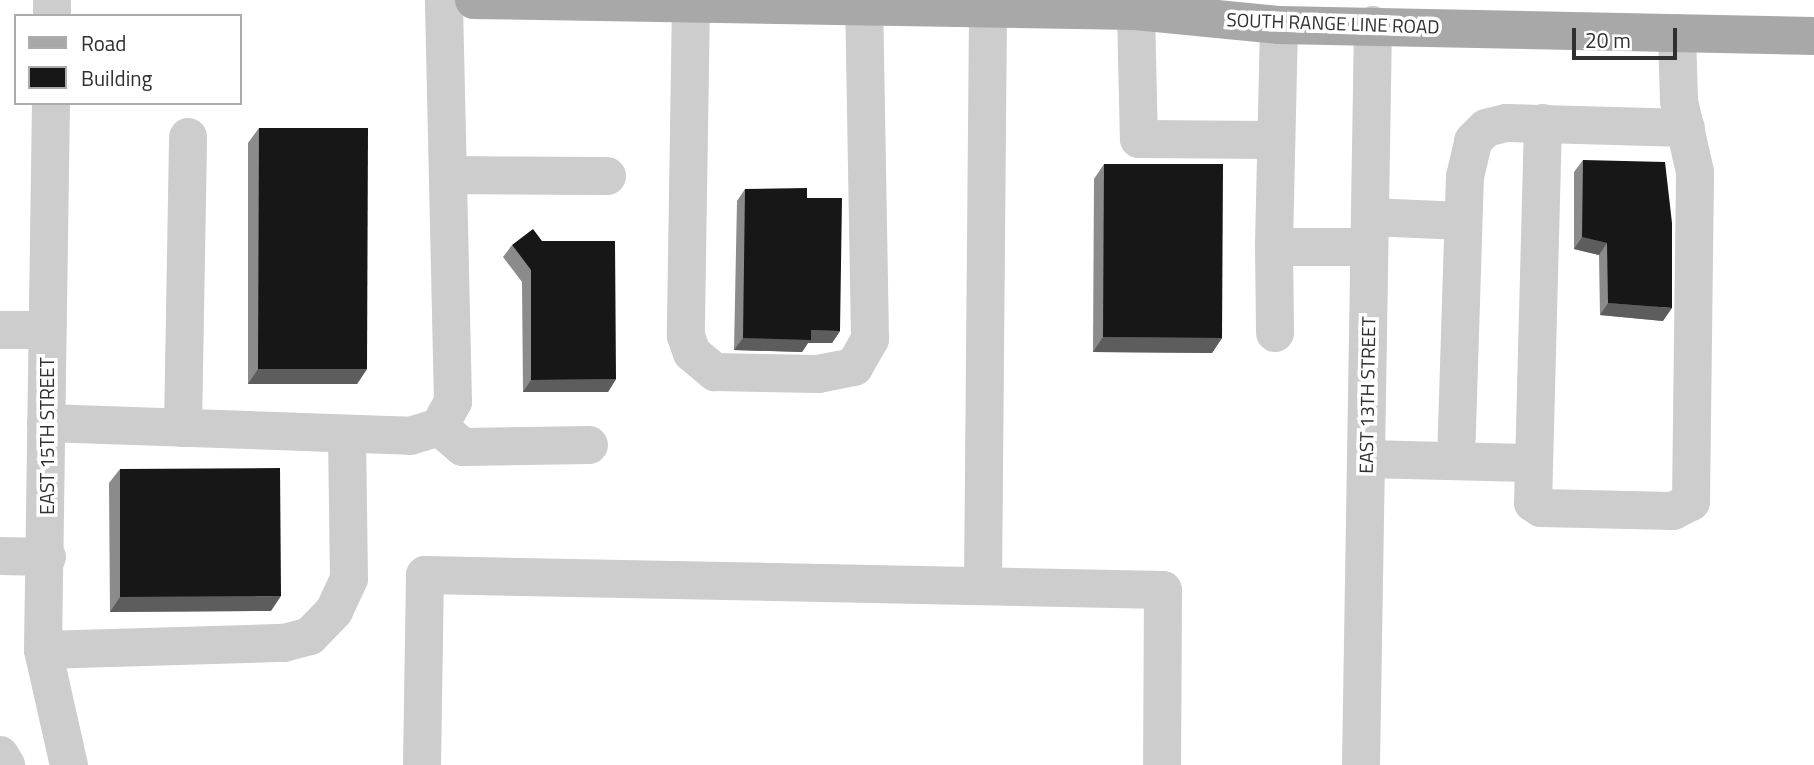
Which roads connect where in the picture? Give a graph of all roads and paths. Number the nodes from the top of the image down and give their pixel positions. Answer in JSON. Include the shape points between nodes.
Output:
{"nodes":[{"id":1,"x":444,"y":0,"type":"edge"},
{"id":2,"x":474,"y":0,"type":"edge"},
{"id":3,"x":540,"y":1,"type":"edge"},
{"id":4,"x":738,"y":2,"type":"edge"},
{"id":5,"x":691,"y":4,"type":"junction"},
{"id":6,"x":864,"y":6,"type":"junction"},
{"id":7,"x":988,"y":8,"type":"junction"},
{"id":8,"x":1136,"y":10,"type":"junction"},
{"id":9,"x":1279,"y":25,"type":"junction"},
{"id":10,"x":1373,"y":25,"type":"junction"},
{"id":11,"x":1677,"y":33,"type":"junction"},
{"id":12,"x":1814,"y":36,"type":"edge"},
{"id":13,"x":51,"y":105,"type":"edge"},
{"id":14,"x":1543,"y":123,"type":"junction"},
{"id":15,"x":1686,"y":128,"type":"junction"},
{"id":16,"x":188,"y":137,"type":"dead end"},
{"id":17,"x":1273,"y":140,"type":"junction"},
{"id":18,"x":448,"y":175,"type":"junction"},
{"id":19,"x":607,"y":176,"type":"dead end"},
{"id":20,"x":1463,"y":221,"type":"junction"},
{"id":21,"x":1370,"y":232,"type":"junction"},
{"id":22,"x":1274,"y":247,"type":"junction"},
{"id":23,"x":0,"y":330,"type":"edge"},
{"id":24,"x":47,"y":330,"type":"junction"},
{"id":25,"x":1275,"y":333,"type":"dead end"},
{"id":26,"x":46,"y":423,"type":"junction"},
{"id":27,"x":439,"y":426,"type":"junction"},
{"id":28,"x":183,"y":428,"type":"junction"},
{"id":29,"x":347,"y":434,"type":"junction"},
{"id":30,"x":589,"y":445,"type":"dead end"},
{"id":31,"x":1366,"y":459,"type":"junction"},
{"id":32,"x":1456,"y":461,"type":"junction"},
{"id":33,"x":1534,"y":463,"type":"junction"},
{"id":34,"x":0,"y":556,"type":"edge"},
{"id":35,"x":47,"y":557,"type":"junction"},
{"id":36,"x":983,"y":586,"type":"junction"},
{"id":37,"x":43,"y":650,"type":"junction"},
{"id":38,"x":0,"y":755,"type":"edge"},
{"id":39,"x":6,"y":765,"type":"edge"},
{"id":40,"x":69,"y":765,"type":"edge"},
{"id":41,"x":422,"y":765,"type":"edge"},
{"id":42,"x":1162,"y":765,"type":"edge"},
{"id":43,"x":1360,"y":765,"type":"edge"}],
"edges":[{"from":1,"to":18,"type":"street"},
{"from":2,"to":3,"type":"main road","name":"SOUTH RANGE LINE ROAD"},
{"from":3,"to":5,"type":"main road","name":"SOUTH RANGE LINE ROAD"},
{"from":4,"to":5,"type":"main road","name":"SOUTH RANGE LINE ROAD"},
{"from":4,"to":6,"type":"main road","name":"SOUTH RANGE LINE ROAD"},
{"from":5,"to":6,"type":"street","via":[[686,336],[692,353],[715,372],[818,374],[854,367],[870,339]]},
{"from":6,"to":7,"type":"main road","name":"SOUTH RANGE LINE ROAD"},
{"from":7,"to":8,"type":"main road","name":"SOUTH RANGE LINE ROAD"},
{"from":7,"to":36,"type":"street"},
{"from":8,"to":9,"type":"main road","name":"SOUTH RANGE LINE ROAD"},
{"from":8,"to":17,"type":"street","via":[[1139,139]]},
{"from":9,"to":10,"type":"main road","name":"SOUTH RANGE LINE ROAD"},
{"from":9,"to":17,"type":"street"},
{"from":10,"to":11,"type":"main road","name":"SOUTH RANGE LINE ROAD"},
{"from":10,"to":21,"type":"street","name":"EAST 13TH STREET"},
{"from":11,"to":12,"type":"main road","name":"SOUTH RANGE LINE ROAD"},
{"from":11,"to":15,"type":"street","via":[[1677,85]]},
{"from":13,"to":24,"type":"street","name":"EAST 15TH STREET"},
{"from":14,"to":15,"type":"street"},
{"from":14,"to":20,"type":"street","via":[[1494,124],[1479,133],[1469,153]]},
{"from":14,"to":33,"type":"street"},
{"from":15,"to":33,"type":"street","via":[[1695,172],[1691,502],[1673,511],[1541,508],[1534,503]]},
{"from":16,"to":28,"type":"street"},
{"from":17,"to":22,"type":"street"},
{"from":18,"to":19,"type":"street"},
{"from":18,"to":27,"type":"street","via":[[453,402]]},
{"from":20,"to":21,"type":"street"},
{"from":20,"to":32,"type":"street"},
{"from":21,"to":22,"type":"street"},
{"from":21,"to":31,"type":"street","name":"EAST 13TH STREET"},
{"from":22,"to":25,"type":"street"},
{"from":23,"to":24,"type":"street"},
{"from":24,"to":26,"type":"street","name":"EAST 15TH STREET"},
{"from":26,"to":28,"type":"street"},
{"from":26,"to":35,"type":"street","name":"EAST 15TH STREET"},
{"from":27,"to":29,"type":"street","via":[[410,436]]},
{"from":27,"to":30,"type":"street","via":[[463,447]]},
{"from":28,"to":29,"type":"street"},
{"from":29,"to":37,"type":"street","via":[[349,579],[334,611],[310,636],[284,643]]},
{"from":31,"to":32,"type":"street"},
{"from":31,"to":43,"type":"street","name":"EAST 13TH STREET"},
{"from":32,"to":33,"type":"street"},
{"from":34,"to":35,"type":"street"},
{"from":35,"to":37,"type":"street","name":"EAST 15TH STREET"},
{"from":36,"to":41,"type":"street","via":[[425,575]]},
{"from":36,"to":42,"type":"street","via":[[1163,590]]},
{"from":37,"to":40,"type":"street","name":"EAST 15TH STREET"},
{"from":38,"to":39,"type":"street"}]}
